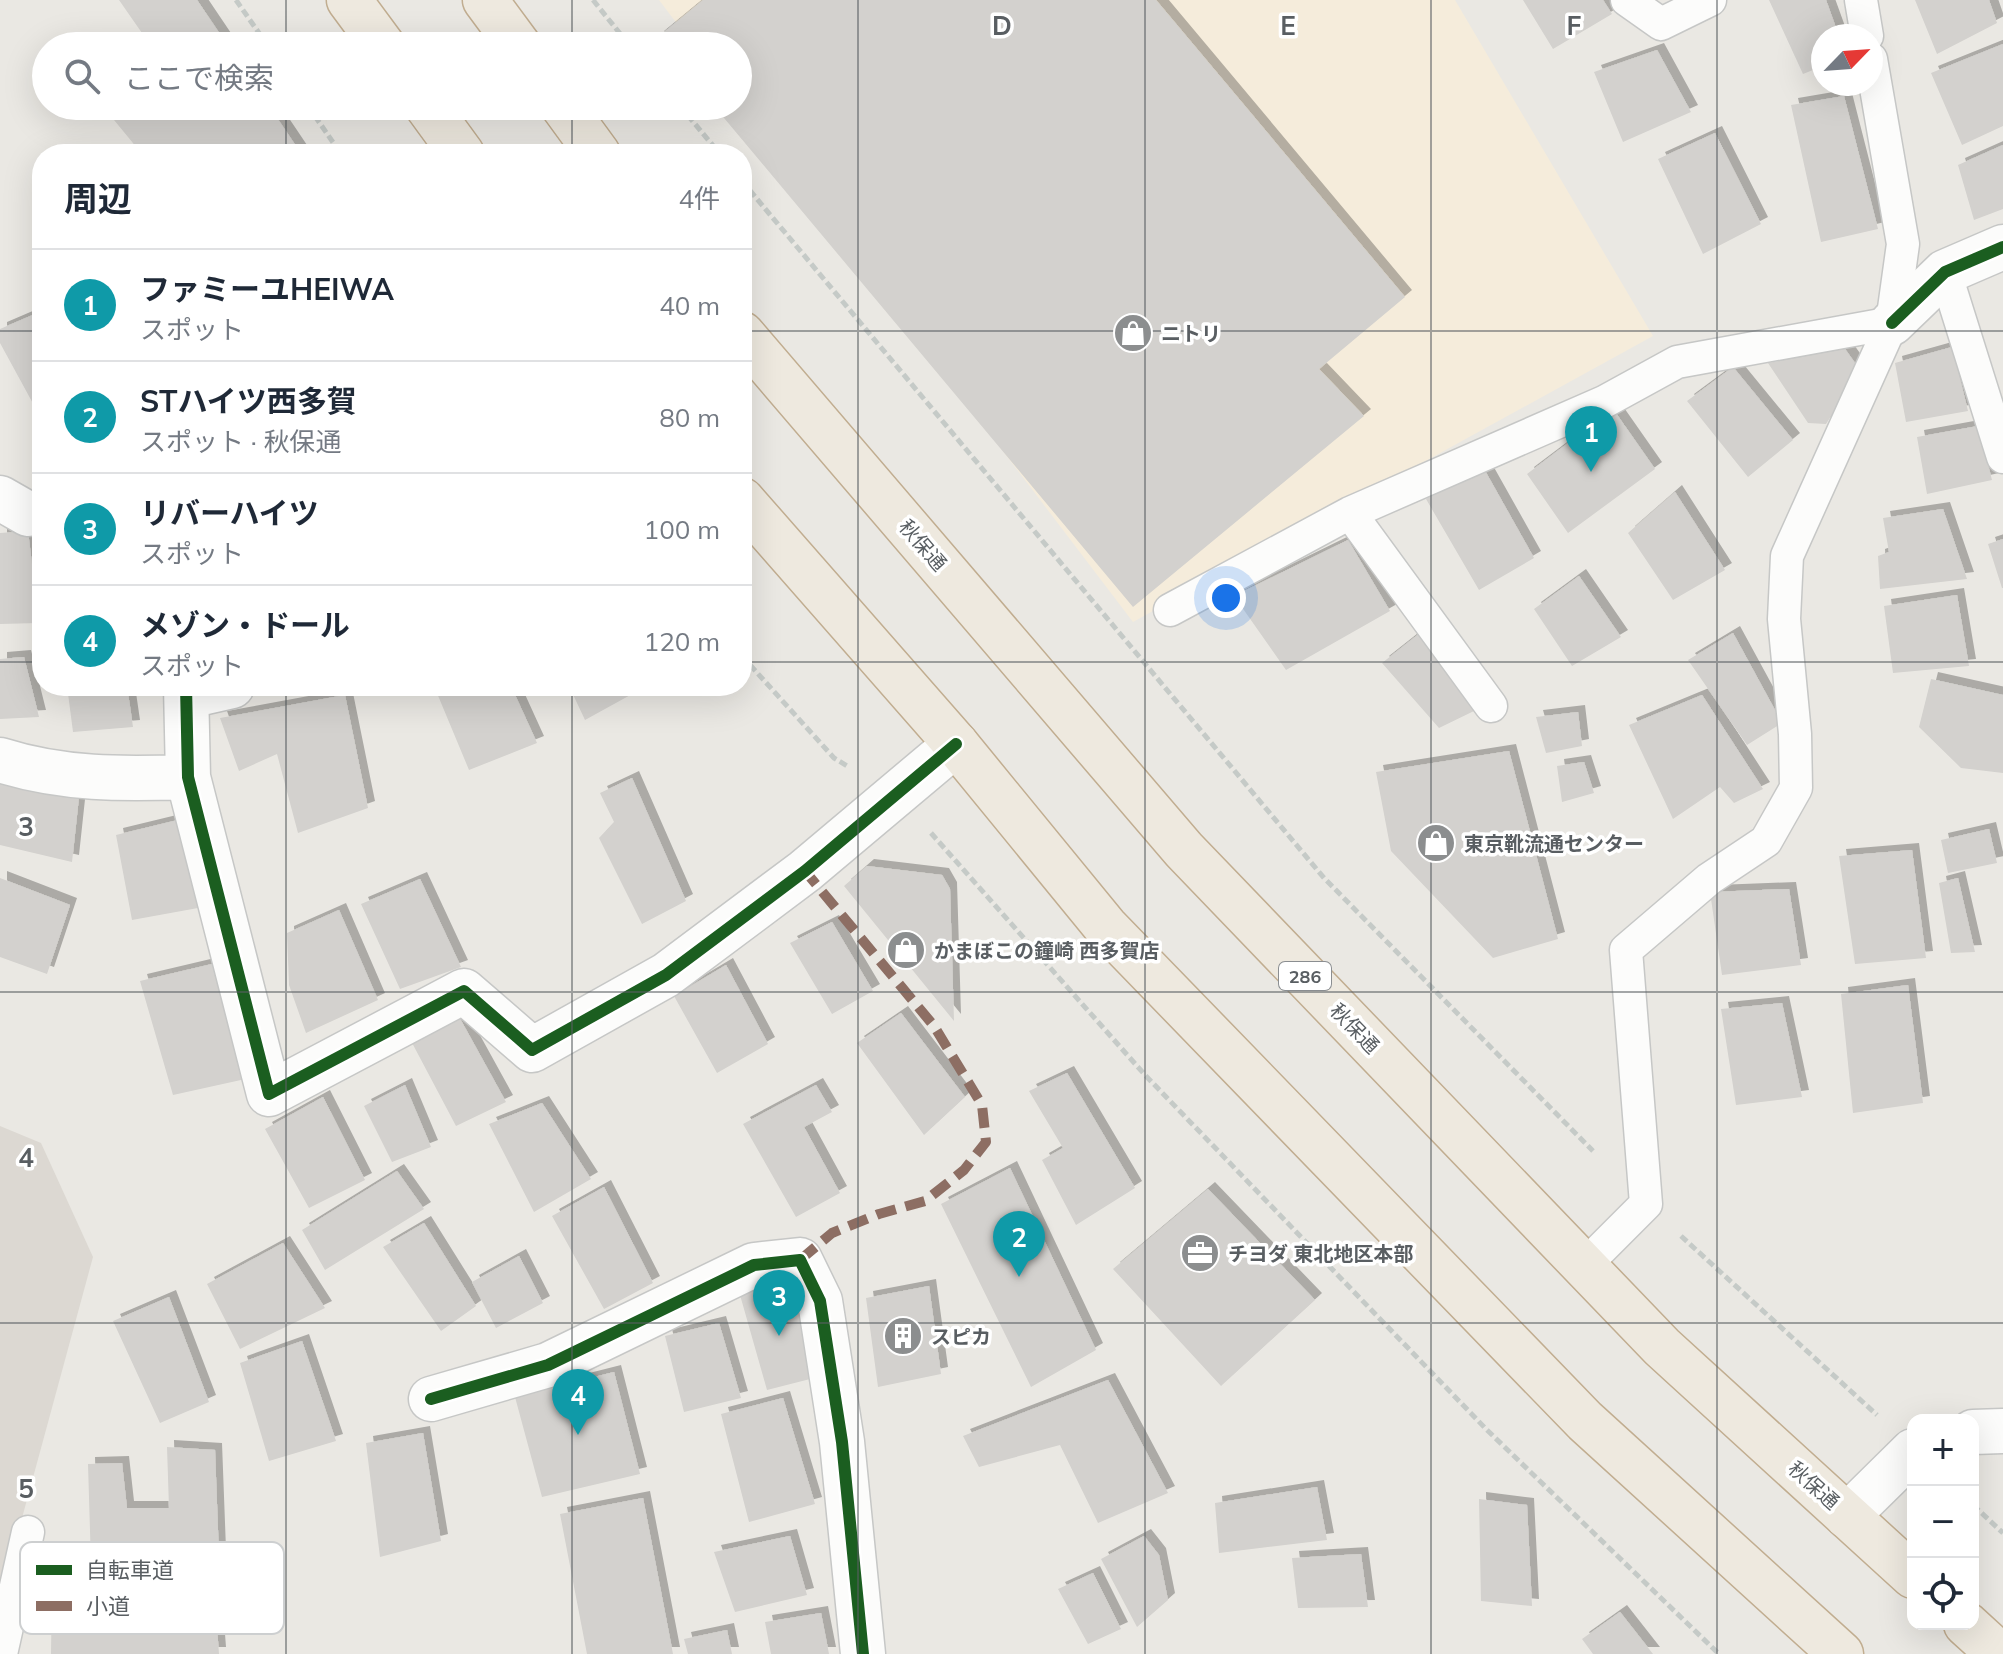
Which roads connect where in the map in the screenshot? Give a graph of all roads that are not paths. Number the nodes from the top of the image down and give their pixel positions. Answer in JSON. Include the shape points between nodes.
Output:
{"nodes":[{"id":1,"x":349,"y":0,"type":"edge"},
{"id":2,"x":485,"y":0,"type":"edge"},
{"id":3,"x":1627,"y":0,"type":"edge"},
{"id":4,"x":1710,"y":0,"type":"edge"},
{"id":5,"x":1861,"y":0,"type":"edge"},
{"id":6,"x":1865,"y":24,"type":"edge"},
{"id":7,"x":373,"y":32,"type":"edge"},
{"id":8,"x":509,"y":32,"type":"edge"},
{"id":9,"x":1877,"y":96,"type":"edge"},
{"id":10,"x":437,"y":120,"type":"edge"},
{"id":11,"x":573,"y":120,"type":"edge"},
{"id":12,"x":455,"y":144,"type":"edge"},
{"id":13,"x":591,"y":144,"type":"edge"},
{"id":14,"x":2003,"y":247,"type":"edge"},
{"id":15,"x":1945,"y":272,"type":"junction"},
{"id":16,"x":1892,"y":323,"type":"junction"},
{"id":17,"x":752,"y":346,"type":"edge"},
{"id":18,"x":2003,"y":457,"type":"edge"},
{"id":19,"x":752,"y":511,"type":"edge"},
{"id":20,"x":1350,"y":513,"type":"junction"},
{"id":21,"x":1170,"y":610,"type":"dead end"},
{"id":22,"x":187,"y":696,"type":"edge"},
{"id":23,"x":1491,"y":706,"type":"dead end"},
{"id":24,"x":956,"y":744,"type":"junction"},
{"id":25,"x":0,"y":760,"type":"edge"},
{"id":26,"x":188,"y":777,"type":"junction"},
{"id":27,"x":1584,"y":1266,"type":"junction"},
{"id":28,"x":431,"y":1399,"type":"dead end"},
{"id":29,"x":2003,"y":1431,"type":"edge"},
{"id":30,"x":1979,"y":1432,"type":"edge"},
{"id":31,"x":1907,"y":1457,"type":"edge"},
{"id":32,"x":1847,"y":1516,"type":"junction"},
{"id":33,"x":28,"y":1532,"type":"dead end"},
{"id":34,"x":26,"y":1542,"type":"edge"},
{"id":35,"x":20,"y":1568,"type":"edge"},
{"id":36,"x":1907,"y":1571,"type":"edge"},
{"id":37,"x":1973,"y":1630,"type":"edge"},
{"id":38,"x":1,"y":1654,"type":"edge"},
{"id":39,"x":863,"y":1654,"type":"edge"},
{"id":40,"x":1841,"y":1654,"type":"edge"},
{"id":41,"x":1999,"y":1654,"type":"edge"}],
"edges":[{"from":1,"to":7,"type":"highway"},
{"from":2,"to":8,"type":"highway"},
{"from":3,"to":4,"type":"lane","via":[[1661,24]]},
{"from":5,"to":6,"type":"lane"},
{"from":9,"to":16,"type":"lane","via":[[1903,244]]},
{"from":10,"to":12,"type":"highway"},
{"from":11,"to":13,"type":"highway"},
{"from":14,"to":15,"type":"street"},
{"from":15,"to":16,"type":"street"},
{"from":15,"to":18,"type":"lane"},
{"from":16,"to":20,"type":"lane","via":[[1677,362],[1604,402]]},
{"from":16,"to":27,"type":"lane","via":[[1787,556],[1784,619],[1796,788],[1766,841],[1709,879],[1626,950],[1646,1204]]},
{"from":17,"to":27,"type":"highway","name":"秋保通","number":"286","via":[[1184,850]]},
{"from":19,"to":24,"type":"highway"},
{"from":20,"to":21,"type":"lane"},
{"from":20,"to":23,"type":"lane"},
{"from":22,"to":26,"type":"street"},
{"from":24,"to":26,"type":"street","via":[[805,871],[666,975],[532,1050],[464,991],[269,1094]]},
{"from":24,"to":40,"type":"highway","via":[[1105,926],[1564,1398]]},
{"from":25,"to":26,"type":"street","via":[[106,780]]},
{"from":27,"to":32,"type":"highway","name":"秋保通","number":"286","via":[[1662,1347]]},
{"from":28,"to":39,"type":"street","via":[[548,1365],[754,1265],[800,1260],[820,1301],[842,1442]]},
{"from":29,"to":30,"type":"street"},
{"from":31,"to":32,"type":"street"},
{"from":32,"to":36,"type":"highway","name":"秋保通","number":"286"},
{"from":33,"to":34,"type":"lane"},
{"from":35,"to":38,"type":"lane"},
{"from":37,"to":41,"type":"highway"}]}
